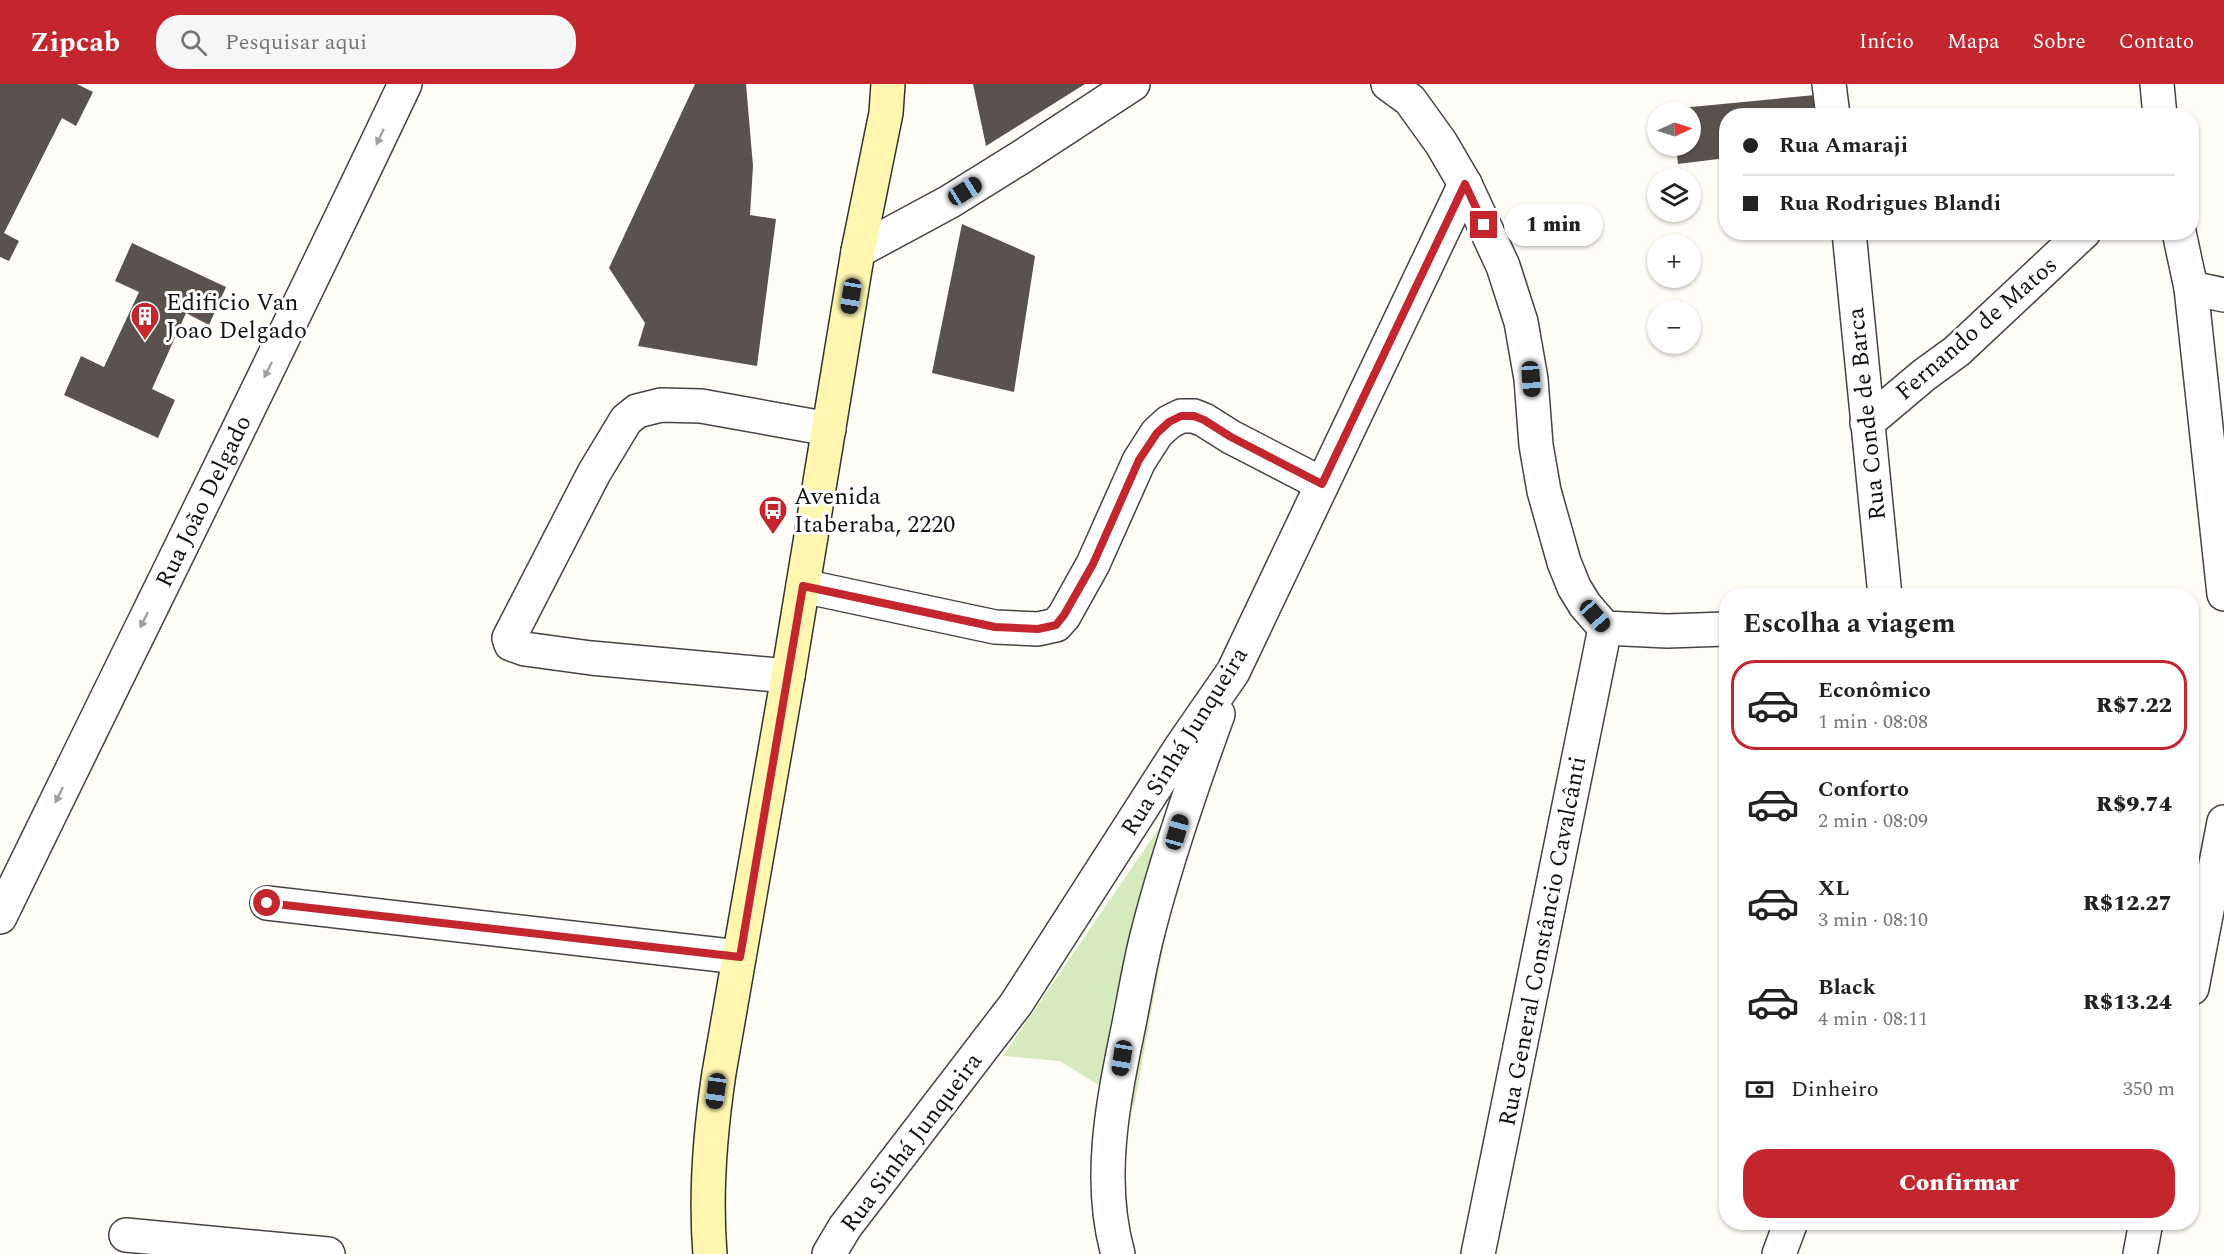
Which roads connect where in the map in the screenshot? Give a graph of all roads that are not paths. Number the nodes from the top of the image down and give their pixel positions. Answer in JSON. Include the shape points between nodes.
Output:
{"nodes":[{"id":1,"x":405,"y":84,"type":"edge"},
{"id":2,"x":888,"y":84,"type":"edge"},
{"id":3,"x":1133,"y":84,"type":"edge"},
{"id":4,"x":1388,"y":84,"type":"edge"},
{"id":5,"x":1829,"y":84,"type":"edge"},
{"id":6,"x":2157,"y":84,"type":"edge"},
{"id":7,"x":1832,"y":108,"type":"edge"},
{"id":8,"x":2159,"y":108,"type":"edge"},
{"id":9,"x":1465,"y":184,"type":"junction"},
{"id":10,"x":1850,"y":240,"type":"edge"},
{"id":11,"x":2075,"y":240,"type":"edge"},
{"id":12,"x":2182,"y":240,"type":"edge"},
{"id":13,"x":858,"y":251,"type":"junction"},
{"id":14,"x":2191,"y":288,"type":"junction"},
{"id":15,"x":2224,"y":295,"type":"edge"},
{"id":16,"x":1867,"y":423,"type":"junction"},
{"id":17,"x":829,"y":429,"type":"junction"},
{"id":18,"x":1322,"y":484,"type":"junction"},
{"id":19,"x":803,"y":586,"type":"junction"},
{"id":20,"x":1881,"y":588,"type":"edge"},
{"id":21,"x":2224,"y":594,"type":"edge"},
{"id":22,"x":1605,"y":628,"type":"junction"},
{"id":23,"x":1719,"y":630,"type":"edge"},
{"id":24,"x":1233,"y":672,"type":"junction"},
{"id":25,"x":788,"y":676,"type":"junction"},
{"id":26,"x":2224,"y":822,"type":"edge"},
{"id":27,"x":267,"y":903,"type":"dead end"},
{"id":28,"x":0,"y":917,"type":"edge"},
{"id":29,"x":2199,"y":952,"type":"edge"},
{"id":30,"x":740,"y":957,"type":"junction"},
{"id":31,"x":1788,"y":1230,"type":"edge"},
{"id":32,"x":2144,"y":1230,"type":"edge"},
{"id":33,"x":126,"y":1235,"type":"dead end"},
{"id":34,"x":328,"y":1254,"type":"edge"},
{"id":35,"x":710,"y":1254,"type":"edge"},
{"id":36,"x":829,"y":1254,"type":"edge"},
{"id":37,"x":1118,"y":1254,"type":"edge"},
{"id":38,"x":1478,"y":1254,"type":"edge"},
{"id":39,"x":1779,"y":1254,"type":"edge"},
{"id":40,"x":2140,"y":1254,"type":"edge"}],
"edges":[{"from":1,"to":28,"type":"street","name":"Rua João Delgado","one_way":true,"via":[[304,299]]},
{"from":2,"to":13,"type":"main road","via":[[886,113]]},
{"from":3,"to":13,"type":"street","via":[[949,202]]},
{"from":4,"to":9,"type":"street","via":[[1410,100]]},
{"from":5,"to":7,"type":"street"},
{"from":6,"to":8,"type":"street"},
{"from":9,"to":18,"type":"street","name":"Rua Sinhá Junqueira"},
{"from":9,"to":22,"type":"street","via":[[1503,266],[1521,322],[1538,457],[1563,562],[1585,605]]},
{"from":10,"to":16,"type":"street","name":"Rua Conde de Barca"},
{"from":11,"to":16,"type":"street","name":"Fernando de Matos","via":[[1957,351]]},
{"from":12,"to":14,"type":"street"},
{"from":13,"to":17,"type":"main road"},
{"from":14,"to":15,"type":"street"},
{"from":14,"to":21,"type":"street"},
{"from":16,"to":20,"type":"street","name":"Rua Conde de Barca"},
{"from":17,"to":19,"type":"main road"},
{"from":17,"to":25,"type":"street","via":[[701,406],[661,405],[637,411],[626,420],[594,473],[509,638],[511,644],[525,649],[591,658]]},
{"from":18,"to":19,"type":"street","via":[[1204,420],[1181,416],[1157,433],[1139,460],[1093,564],[1056,625],[1038,629],[995,627]]},
{"from":18,"to":24,"type":"street","name":"Rua Sinhá Junqueira"},
{"from":19,"to":25,"type":"main road"},
{"from":22,"to":23,"type":"street"},
{"from":22,"to":38,"type":"street","name":"Rua General Constâncio Cavalcânti"},
{"from":24,"to":36,"type":"street","name":"Rua Sinhá Junqueira","via":[[1016,1004],[845,1227]]},
{"from":24,"to":37,"type":"street","via":[[1184,810],[1152,918],[1124,1048],[1107,1163],[1110,1219]]},
{"from":25,"to":30,"type":"main road"},
{"from":26,"to":29,"type":"street"},
{"from":27,"to":30,"type":"street"},
{"from":30,"to":35,"type":"main road","via":[[711,1127]]},
{"from":31,"to":39,"type":"street"},
{"from":32,"to":40,"type":"street"},
{"from":33,"to":34,"type":"street"}]}
